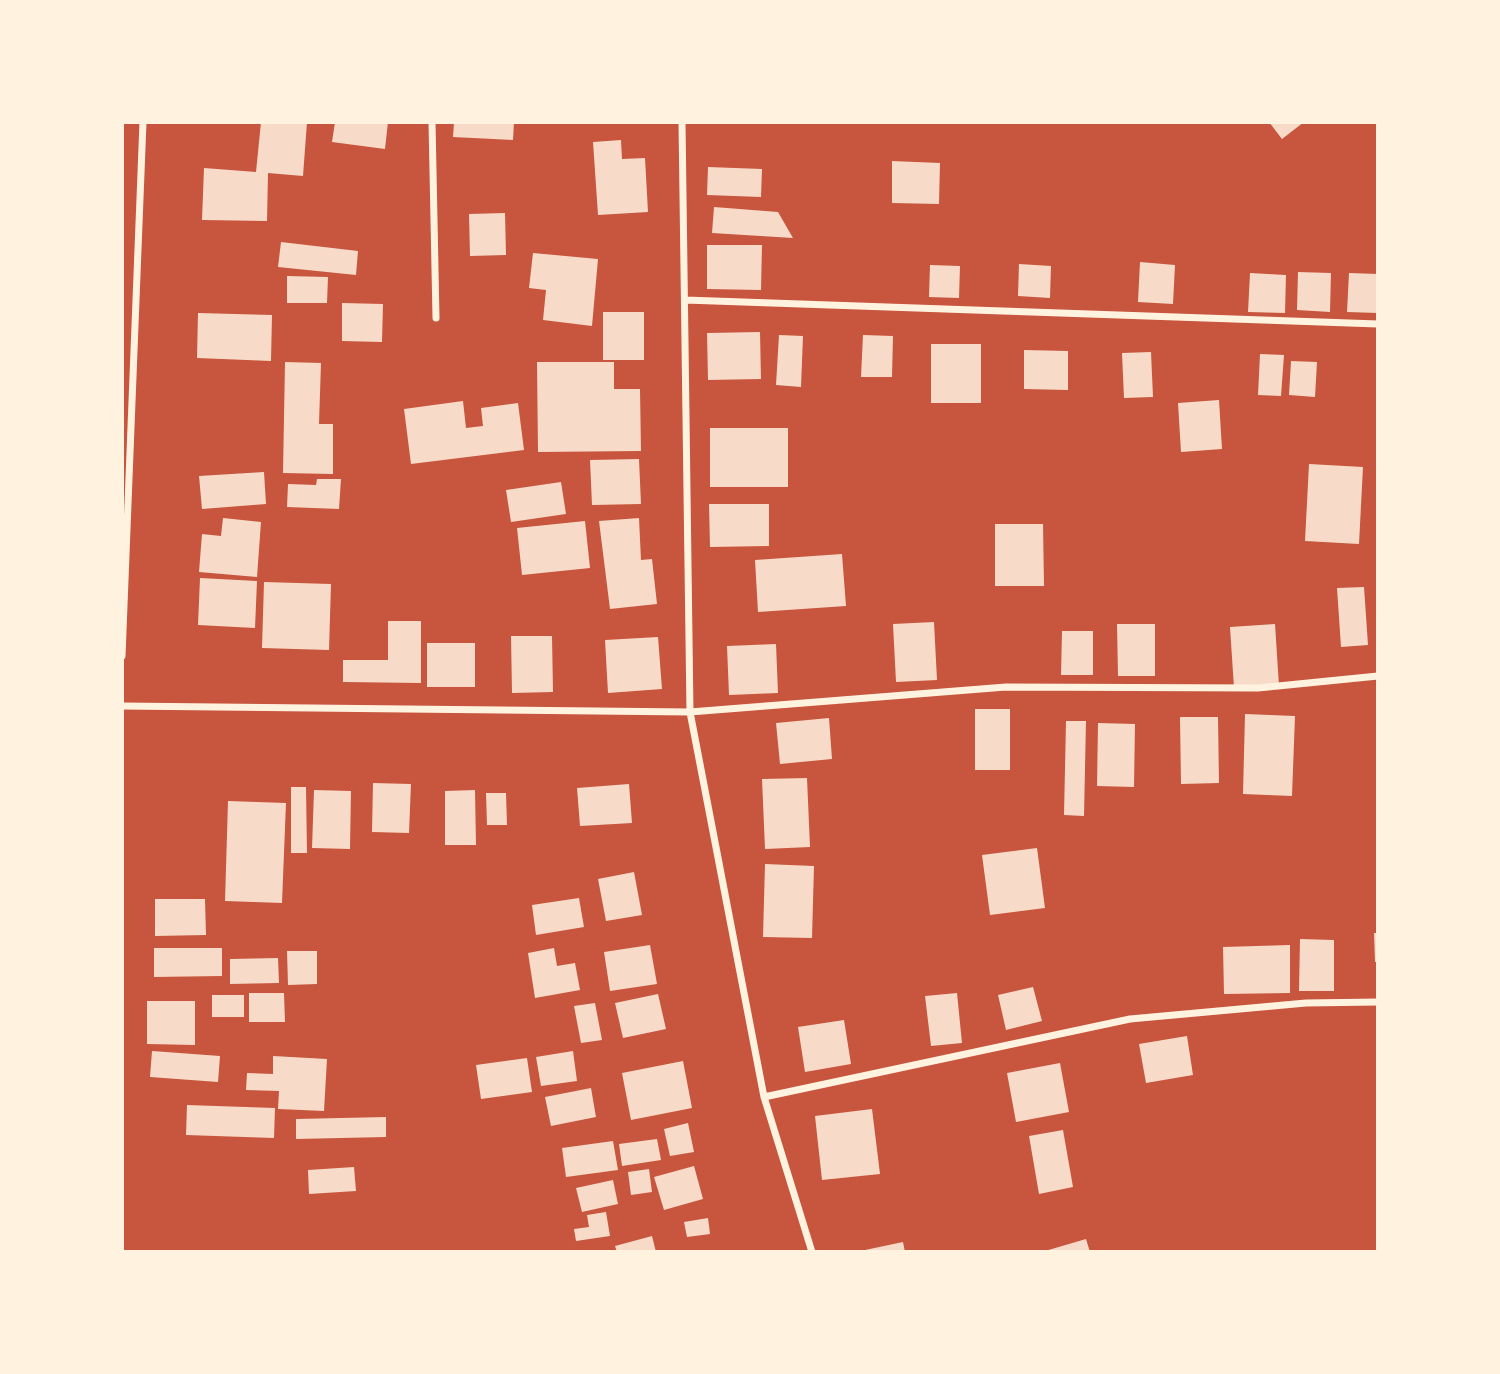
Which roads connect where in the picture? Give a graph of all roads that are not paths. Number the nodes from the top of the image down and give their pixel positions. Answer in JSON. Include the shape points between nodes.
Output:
{"nodes":[{"id":1,"x":143,"y":122,"type":"edge"},
{"id":2,"x":432,"y":122,"type":"edge"},
{"id":3,"x":682,"y":122,"type":"edge"},
{"id":4,"x":685,"y":300,"type":"junction"},
{"id":5,"x":436,"y":318,"type":"dead end"},
{"id":6,"x":1377,"y":324,"type":"edge"},
{"id":7,"x":122,"y":656,"type":"edge"},
{"id":8,"x":1377,"y":677,"type":"edge"},
{"id":9,"x":122,"y":706,"type":"edge"},
{"id":10,"x":690,"y":712,"type":"junction"},
{"id":11,"x":1377,"y":1002,"type":"edge"},
{"id":12,"x":764,"y":1097,"type":"junction"},
{"id":13,"x":812,"y":1251,"type":"edge"}],
"edges":[{"from":1,"to":7,"type":"street"},
{"from":2,"to":5,"type":"street"},
{"from":3,"to":4,"type":"street"},
{"from":4,"to":6,"type":"street"},
{"from":4,"to":10,"type":"street"},
{"from":8,"to":10,"type":"street","via":[[1258,688],[1006,687]]},
{"from":9,"to":10,"type":"street"},
{"from":10,"to":12,"type":"street"},
{"from":11,"to":12,"type":"street","via":[[1306,1003],[1130,1019]]},
{"from":12,"to":13,"type":"street"}]}
